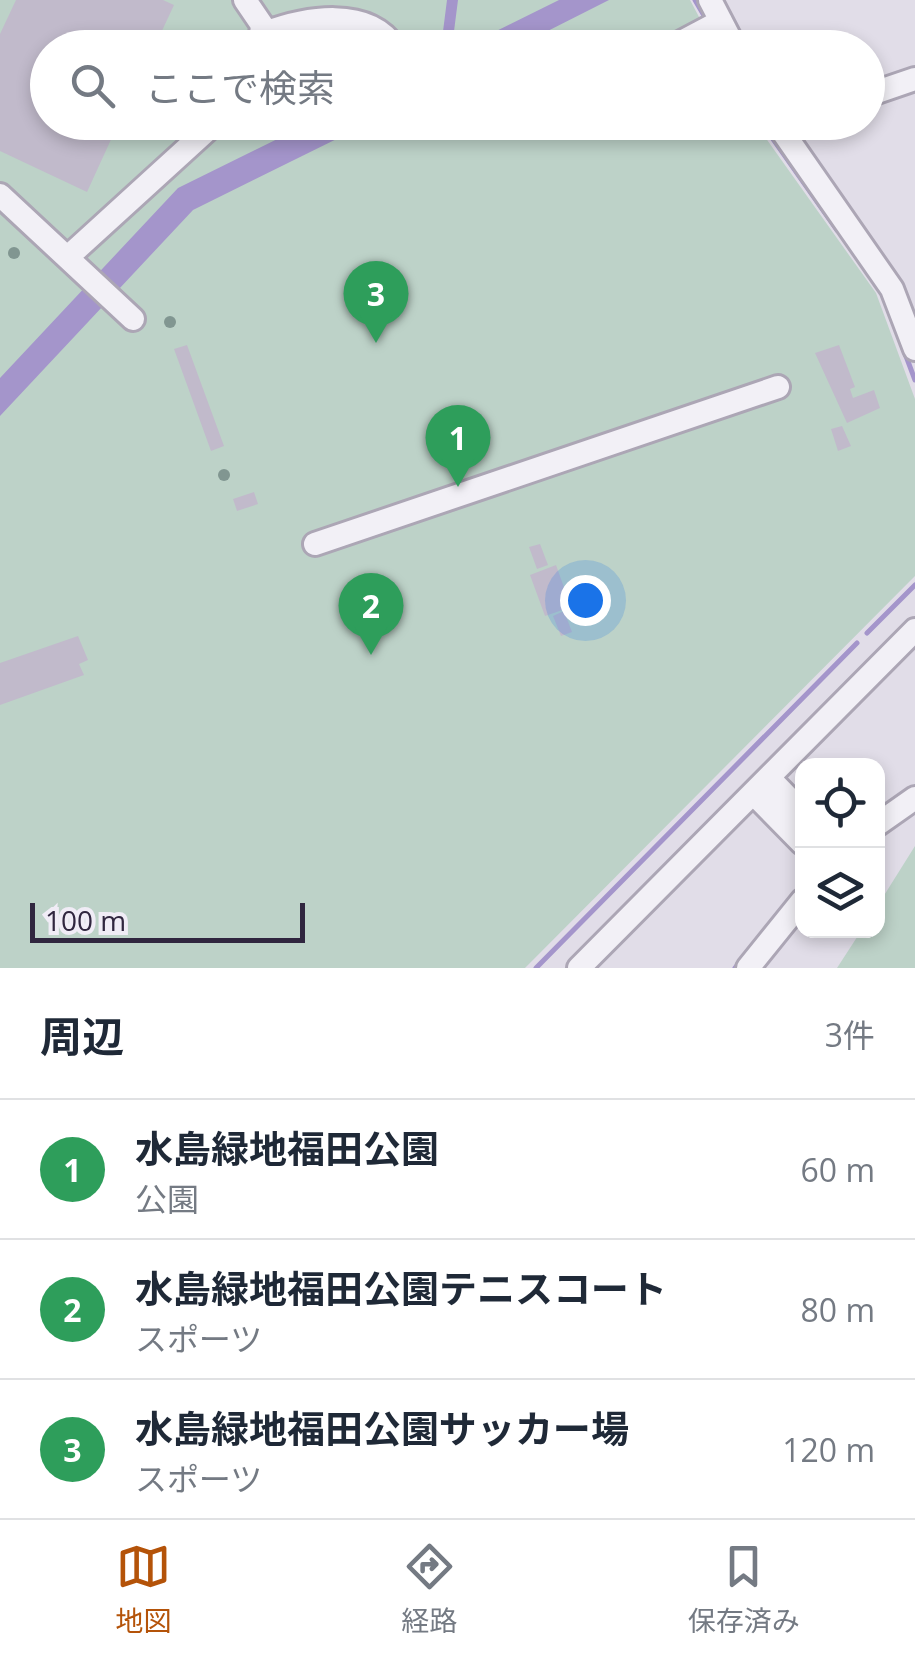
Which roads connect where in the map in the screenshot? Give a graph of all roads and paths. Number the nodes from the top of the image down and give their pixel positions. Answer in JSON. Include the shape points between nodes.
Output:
{"nodes":[{"id":1,"x":245,"y":0,"type":"edge"},
{"id":2,"x":258,"y":30,"type":"edge"},
{"id":3,"x":292,"y":30,"type":"edge"},
{"id":4,"x":378,"y":30,"type":"edge"},
{"id":5,"x":915,"y":78,"type":"edge"},
{"id":6,"x":885,"y":88,"type":"edge"},
{"id":7,"x":196,"y":140,"type":"edge"},
{"id":8,"x":791,"y":140,"type":"edge"},
{"id":9,"x":0,"y":195,"type":"edge"},
{"id":10,"x":68,"y":256,"type":"junction"},
{"id":11,"x":133,"y":319,"type":"dead end"},
{"id":12,"x":915,"y":349,"type":"edge"},
{"id":13,"x":778,"y":387,"type":"dead end"},
{"id":14,"x":315,"y":544,"type":"dead end"},
{"id":15,"x":915,"y":630,"type":"edge"},
{"id":16,"x":761,"y":786,"type":"junction"},
{"id":17,"x":915,"y":798,"type":"edge"},
{"id":18,"x":795,"y":808,"type":"edge"},
{"id":19,"x":885,"y":819,"type":"edge"},
{"id":20,"x":795,"y":833,"type":"edge"},
{"id":21,"x":795,"y":910,"type":"edge"},
{"id":22,"x":580,"y":968,"type":"edge"},
{"id":23,"x":748,"y":968,"type":"edge"}],
"edges":[{"from":1,"to":2,"type":"street"},
{"from":3,"to":4,"type":"street","via":[[321,20],[353,20]]},
{"from":5,"to":6,"type":"street"},
{"from":7,"to":10,"type":"street"},
{"from":8,"to":12,"type":"street","via":[[892,288]]},
{"from":9,"to":10,"type":"street"},
{"from":10,"to":11,"type":"street"},
{"from":13,"to":14,"type":"street"},
{"from":15,"to":16,"type":"street"},
{"from":16,"to":18,"type":"street"},
{"from":16,"to":20,"type":"street"},
{"from":16,"to":22,"type":"street"},
{"from":17,"to":19,"type":"street"},
{"from":21,"to":23,"type":"street"}]}
